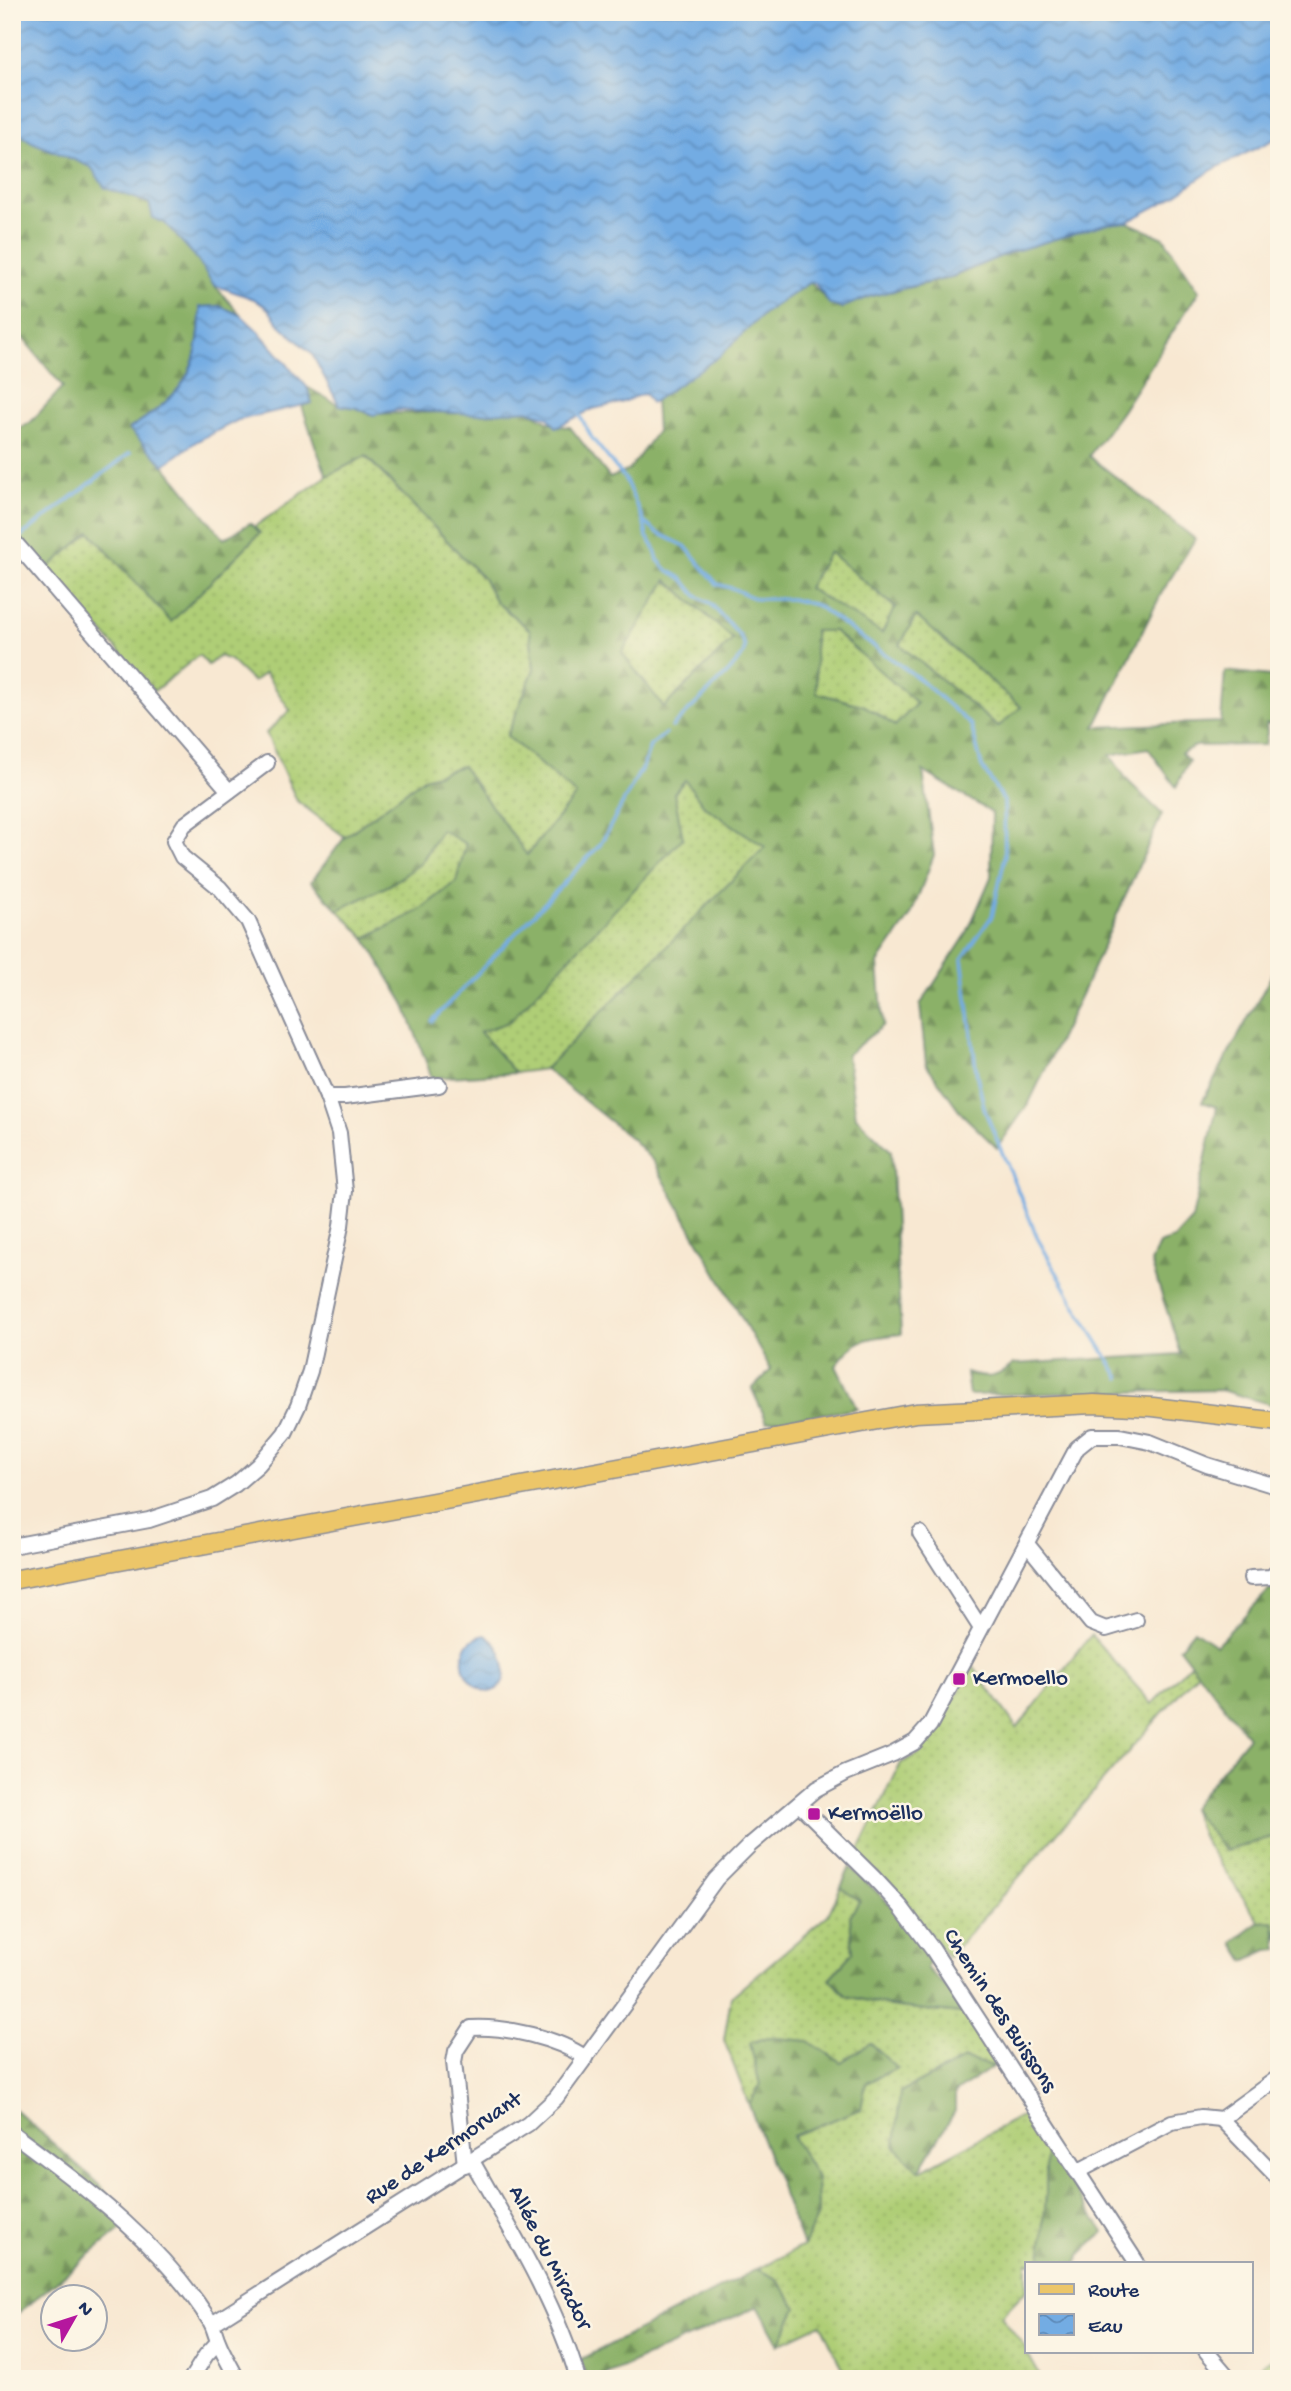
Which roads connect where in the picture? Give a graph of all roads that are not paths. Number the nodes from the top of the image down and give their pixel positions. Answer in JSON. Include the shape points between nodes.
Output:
{"nodes":[{"id":1,"x":12,"y":539,"type":"edge"},
{"id":2,"x":267,"y":763,"type":"dead end"},
{"id":3,"x":229,"y":791,"type":"junction"},
{"id":4,"x":439,"y":1085,"type":"dead end"},
{"id":5,"x":327,"y":1097,"type":"junction"},
{"id":6,"x":1279,"y":1422,"type":"edge"},
{"id":7,"x":1279,"y":1488,"type":"edge"},
{"id":8,"x":920,"y":1533,"type":"dead end"},
{"id":9,"x":1027,"y":1544,"type":"junction"},
{"id":10,"x":12,"y":1546,"type":"edge"},
{"id":11,"x":1279,"y":1570,"type":"edge"},
{"id":12,"x":1251,"y":1578,"type":"dead end"},
{"id":13,"x":12,"y":1580,"type":"edge"},
{"id":14,"x":1136,"y":1620,"type":"dead end"},
{"id":15,"x":980,"y":1627,"type":"junction"},
{"id":16,"x":799,"y":1804,"type":"junction"},
{"id":17,"x":586,"y":2057,"type":"junction"},
{"id":18,"x":1279,"y":2077,"type":"edge"},
{"id":19,"x":1221,"y":2119,"type":"junction"},
{"id":20,"x":12,"y":2133,"type":"edge"},
{"id":21,"x":469,"y":2163,"type":"junction"},
{"id":22,"x":1077,"y":2172,"type":"junction"},
{"id":23,"x":1279,"y":2179,"type":"edge"},
{"id":24,"x":1136,"y":2262,"type":"edge"},
{"id":25,"x":212,"y":2324,"type":"junction"},
{"id":26,"x":218,"y":2342,"type":"junction"},
{"id":27,"x":1207,"y":2352,"type":"edge"},
{"id":28,"x":191,"y":2379,"type":"edge"},
{"id":29,"x":237,"y":2379,"type":"edge"},
{"id":30,"x":578,"y":2379,"type":"edge"},
{"id":31,"x":1230,"y":2379,"type":"edge"}],
"edges":[{"from":1,"to":3,"type":"street"},
{"from":2,"to":3,"type":"street"},
{"from":3,"to":5,"type":"street","via":[[184,825],[174,841],[183,857],[220,888],[248,921]]},
{"from":4,"to":5,"type":"street"},
{"from":5,"to":10,"type":"street","via":[[344,1160],[341,1226],[310,1371],[285,1433],[258,1465],[212,1499],[149,1520]]},
{"from":6,"to":13,"type":"main road","via":[[1094,1404],[916,1413]]},
{"from":7,"to":9,"type":"street","name":"Rue de Kermorvant","via":[[1150,1442],[1092,1436],[1077,1448]]},
{"from":8,"to":15,"type":"street"},
{"from":9,"to":14,"type":"street","via":[[1091,1623],[1106,1629]]},
{"from":9,"to":15,"type":"street","name":"Rue de Kermorvant"},
{"from":11,"to":12,"type":"street","via":[[1271,1577]]},
{"from":15,"to":16,"type":"street","name":"Rue de Kermorvant","via":[[930,1725],[915,1742],[846,1773]]},
{"from":16,"to":17,"type":"street","name":"Rue de Kermorvant","via":[[716,1879]]},
{"from":16,"to":22,"type":"street","name":"Chemin des Buissons","via":[[901,1907]]},
{"from":17,"to":21,"type":"street","name":"Rue de Kermorvant","via":[[556,2098],[528,2124]]},
{"from":17,"to":21,"type":"street","via":[[523,2034],[471,2028],[454,2062]]},
{"from":18,"to":19,"type":"street"},
{"from":19,"to":22,"type":"street","via":[[1172,2122]]},
{"from":19,"to":23,"type":"street"},
{"from":20,"to":25,"type":"street","via":[[88,2188],[146,2241]]},
{"from":21,"to":25,"type":"street","name":"Rue de Kermorvant"},
{"from":21,"to":30,"type":"street","name":"Allée du Mirador","via":[[527,2261],[569,2346]]},
{"from":22,"to":24,"type":"street","name":"Chemin des Buissons"},
{"from":25,"to":26,"type":"street"},
{"from":26,"to":28,"type":"street"},
{"from":26,"to":29,"type":"street"},
{"from":27,"to":31,"type":"street"}]}
